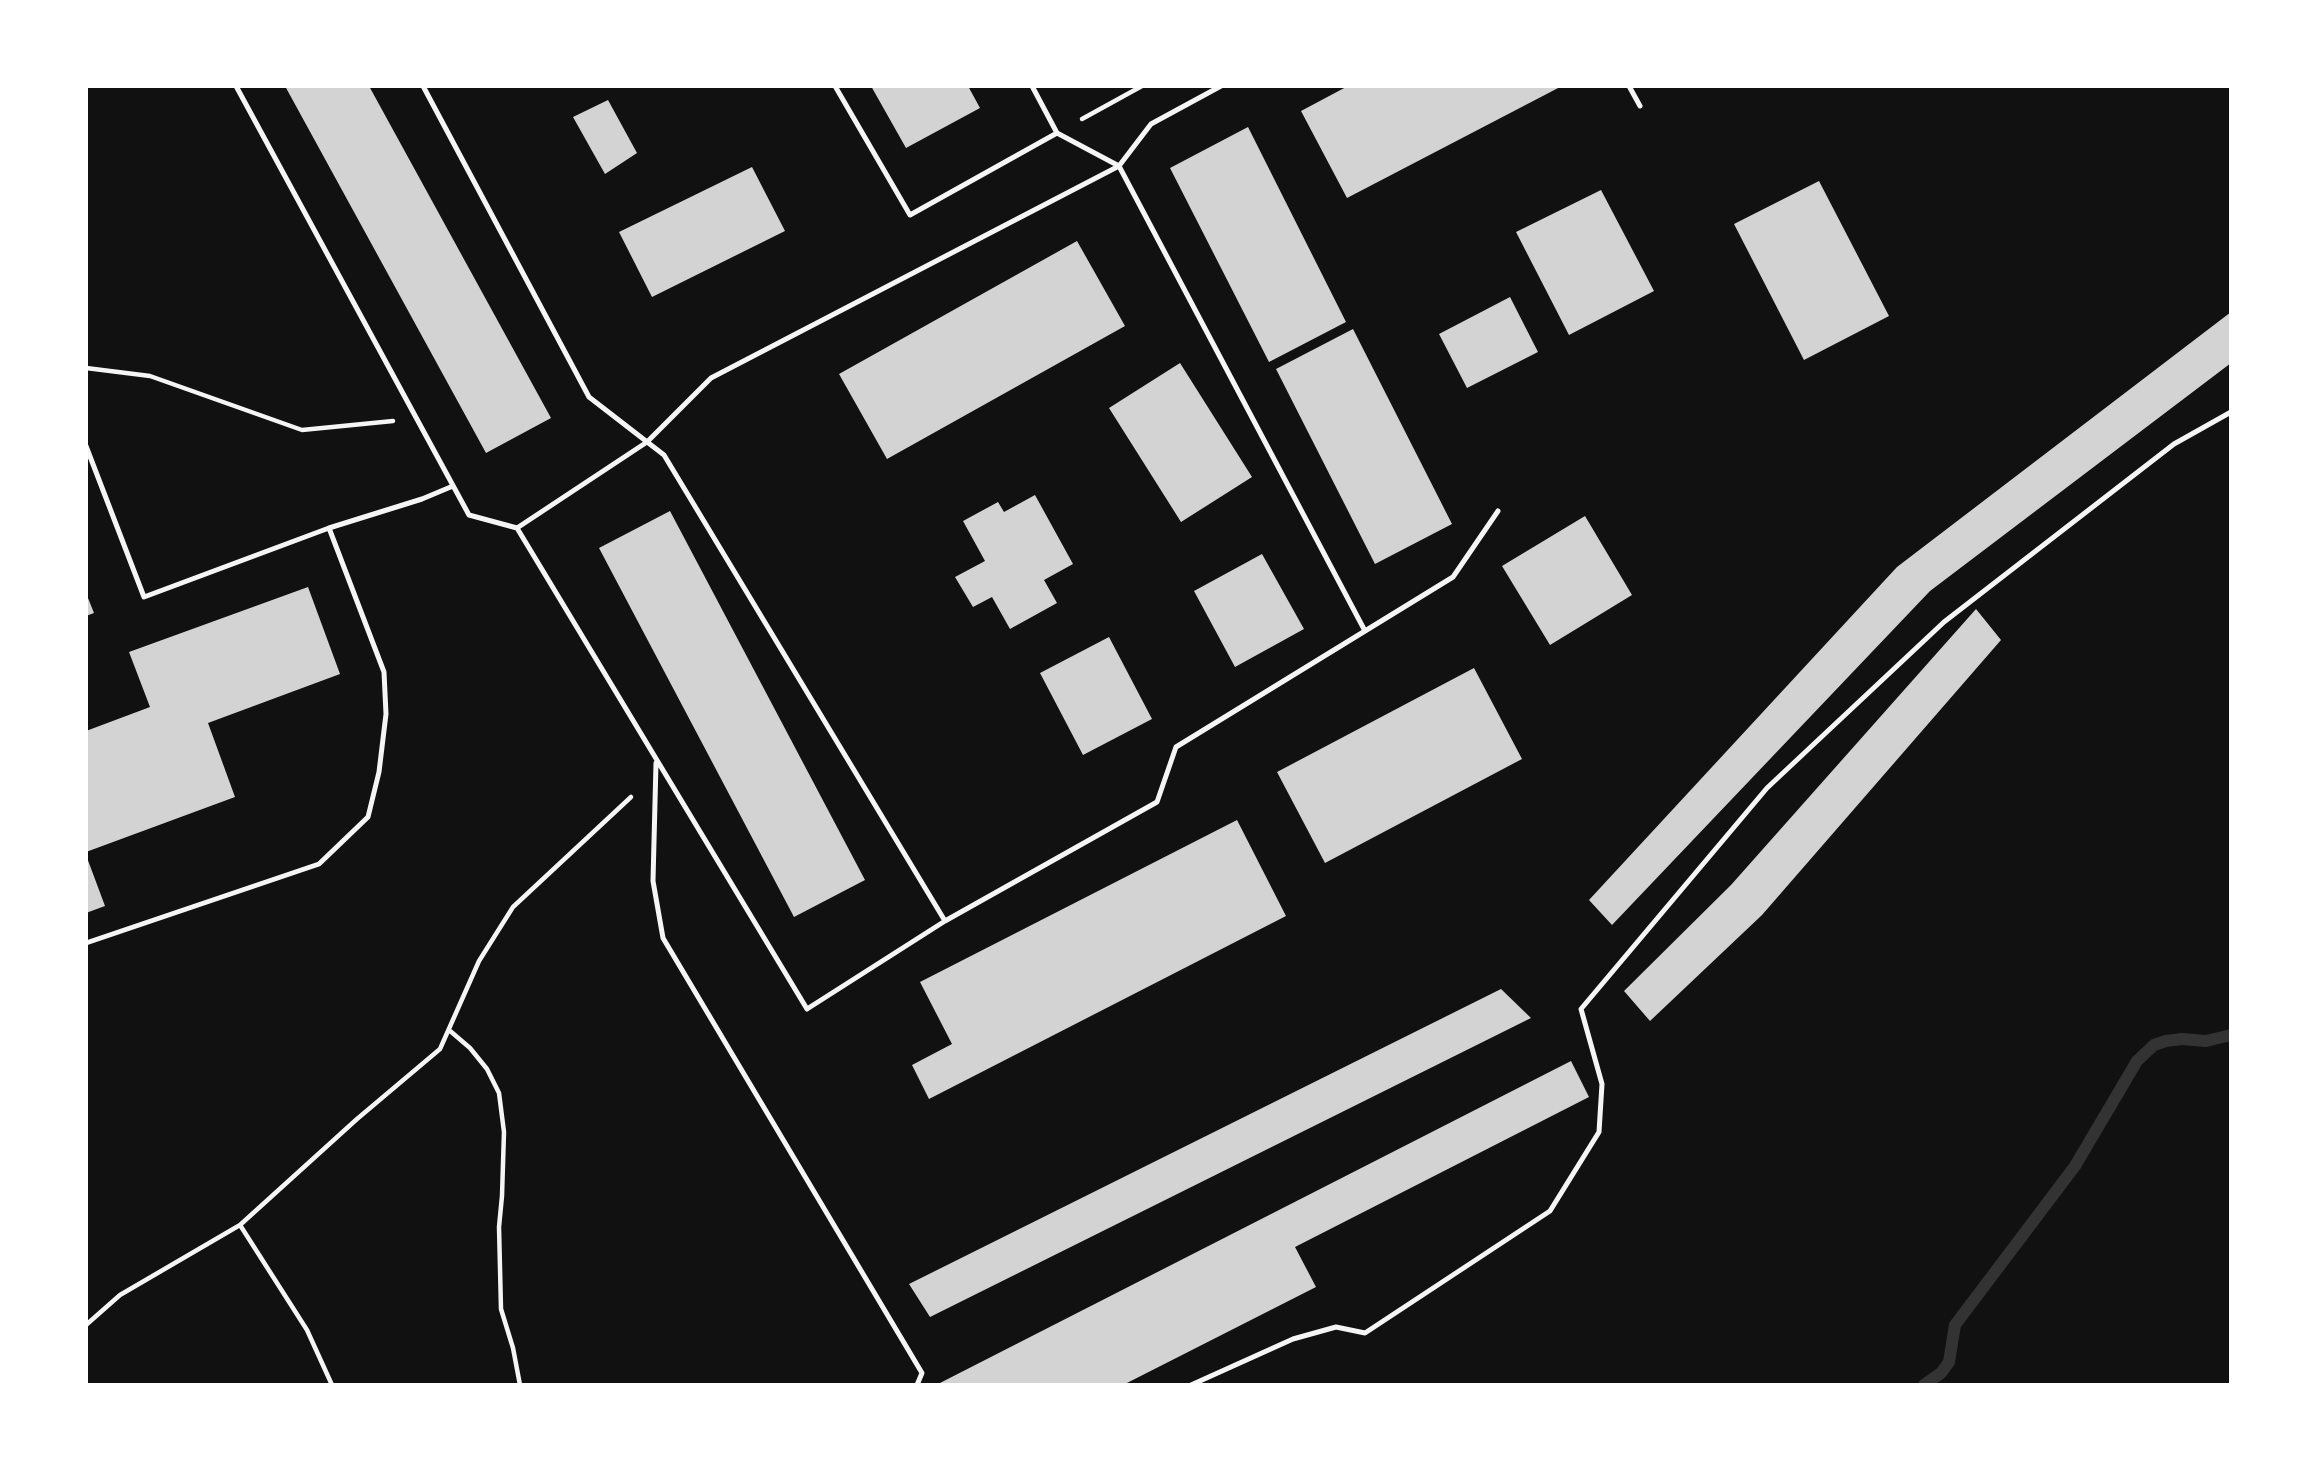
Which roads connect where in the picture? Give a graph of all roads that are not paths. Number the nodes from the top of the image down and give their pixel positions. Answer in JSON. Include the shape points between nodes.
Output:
{"nodes":[{"id":1,"x":236,"y":86,"type":"edge"},
{"id":2,"x":423,"y":86,"type":"edge"},
{"id":3,"x":835,"y":86,"type":"edge"},
{"id":4,"x":1032,"y":86,"type":"edge"},
{"id":5,"x":1221,"y":86,"type":"edge"},
{"id":6,"x":1629,"y":86,"type":"edge"},
{"id":7,"x":1640,"y":106,"type":"dead end"},
{"id":8,"x":1057,"y":133,"type":"junction"},
{"id":9,"x":1119,"y":166,"type":"junction"},
{"id":10,"x":2231,"y":412,"type":"edge"},
{"id":11,"x":647,"y":442,"type":"junction"},
{"id":12,"x":86,"y":446,"type":"edge"},
{"id":13,"x":453,"y":486,"type":"junction"},
{"id":14,"x":1498,"y":511,"type":"dead end"},
{"id":15,"x":329,"y":528,"type":"junction"},
{"id":16,"x":517,"y":528,"type":"junction"},
{"id":17,"x":1365,"y":631,"type":"junction"},
{"id":18,"x":656,"y":760,"type":"junction"},
{"id":19,"x":945,"y":921,"type":"junction"},
{"id":20,"x":86,"y":943,"type":"edge"},
{"id":21,"x":917,"y":1385,"type":"edge"},
{"id":22,"x":1191,"y":1385,"type":"edge"}],
"edges":[{"from":1,"to":13,"type":"lane"},
{"from":2,"to":11,"type":"lane","via":[[589,397]]},
{"from":3,"to":8,"type":"lane","via":[[910,215]]},
{"from":4,"to":8,"type":"lane"},
{"from":5,"to":9,"type":"lane","via":[[1151,124]]},
{"from":6,"to":7,"type":"lane"},
{"from":8,"to":9,"type":"lane"},
{"from":9,"to":11,"type":"lane","via":[[711,378]]},
{"from":9,"to":17,"type":"lane"},
{"from":10,"to":22,"type":"lane","via":[[2174,444],[1944,622],[1767,788],[1581,1009],[1602,1084],[1599,1132],[1550,1210],[1365,1333],[1336,1327],[1293,1339]]},
{"from":11,"to":16,"type":"lane"},
{"from":11,"to":19,"type":"lane","via":[[664,455]]},
{"from":12,"to":15,"type":"lane","via":[[144,597]]},
{"from":13,"to":15,"type":"lane"},
{"from":13,"to":16,"type":"lane","via":[[469,515]]},
{"from":14,"to":17,"type":"lane","via":[[1453,577]]},
{"from":15,"to":20,"type":"lane","via":[[383,672],[386,715],[368,817],[319,864]]},
{"from":16,"to":18,"type":"lane"},
{"from":17,"to":19,"type":"lane","via":[[1176,747],[1157,802]]},
{"from":18,"to":19,"type":"lane","via":[[807,1009]]},
{"from":18,"to":21,"type":"lane","via":[[653,880],[663,938],[922,1373]]}]}
